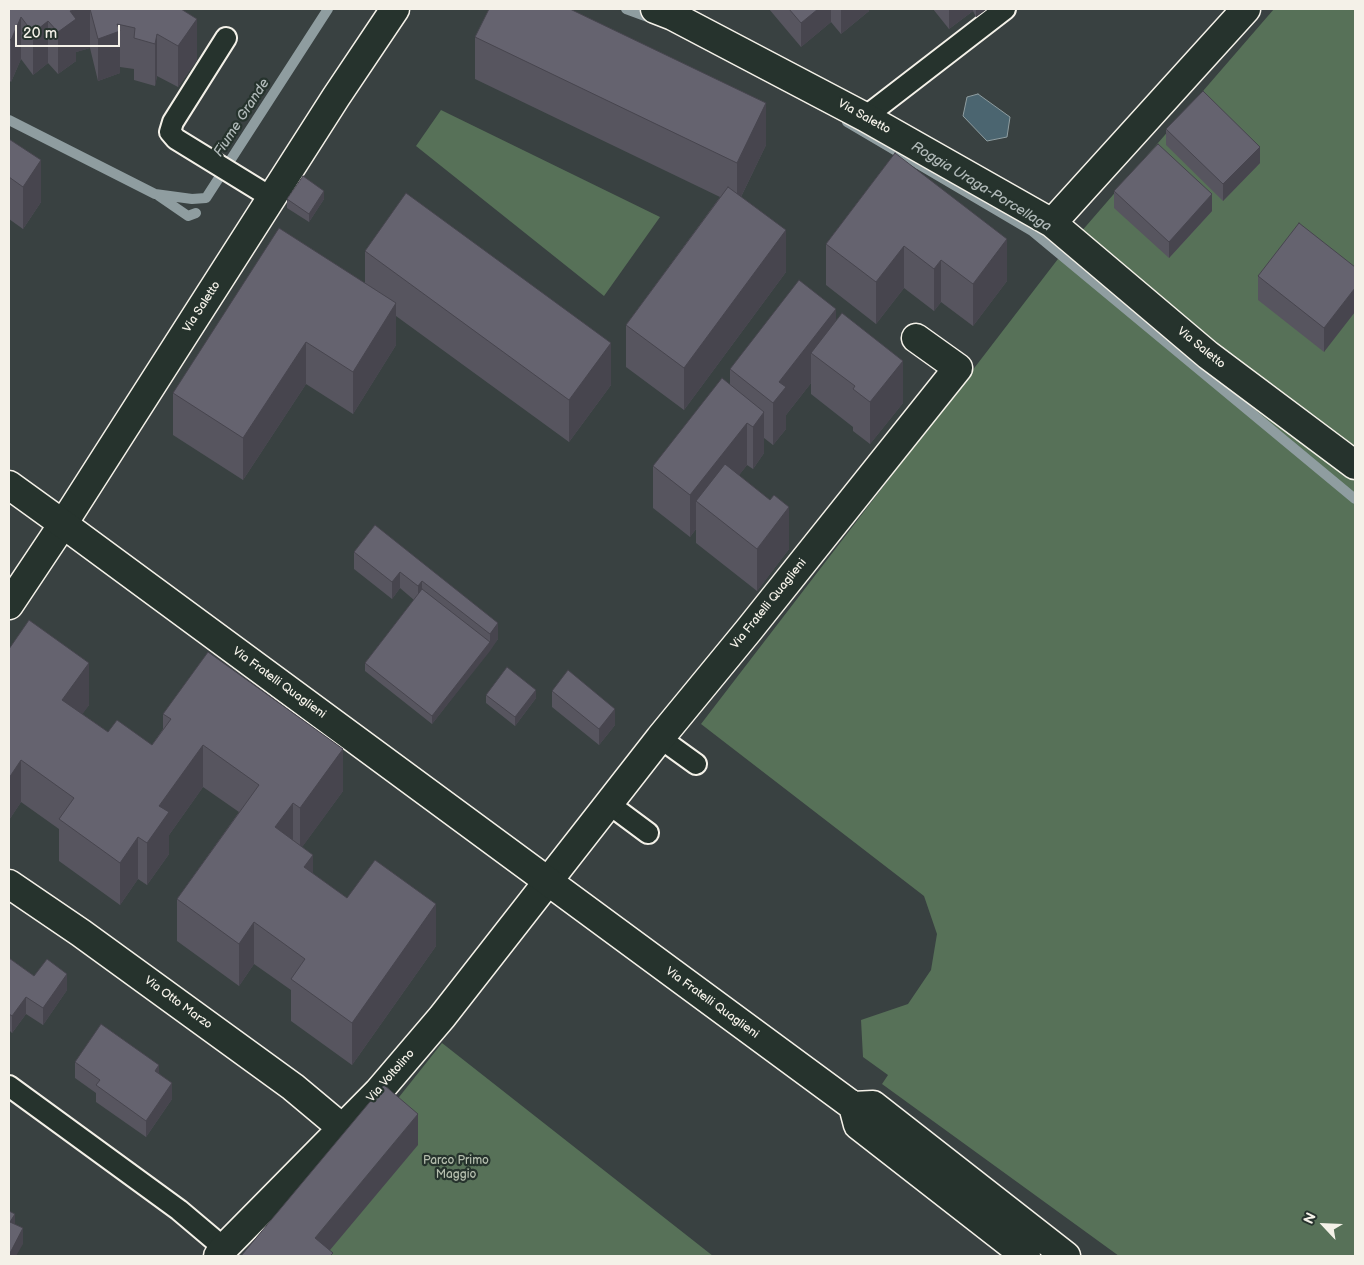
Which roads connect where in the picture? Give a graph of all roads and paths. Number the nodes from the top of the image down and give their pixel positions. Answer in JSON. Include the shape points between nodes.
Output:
{"nodes":[{"id":1,"x":395,"y":9,"type":"edge"},
{"id":2,"x":1005,"y":9,"type":"edge"},
{"id":3,"x":1246,"y":9,"type":"edge"},
{"id":4,"x":670,"y":11,"type":"edge"},
{"id":5,"x":226,"y":38,"type":"dead end"},
{"id":6,"x":864,"y":117,"type":"junction"},
{"id":7,"x":272,"y":198,"type":"junction"},
{"id":8,"x":1052,"y":224,"type":"junction"},
{"id":9,"x":916,"y":338,"type":"dead end"},
{"id":10,"x":1355,"y":466,"type":"edge"},
{"id":11,"x":9,"y":485,"type":"edge"},
{"id":12,"x":64,"y":524,"type":"junction"},
{"id":13,"x":9,"y":605,"type":"edge"},
{"id":14,"x":660,"y":738,"type":"junction"},
{"id":15,"x":696,"y":764,"type":"dead end"},
{"id":16,"x":609,"y":804,"type":"junction"},
{"id":17,"x":648,"y":834,"type":"dead end"},
{"id":18,"x":547,"y":882,"type":"junction"},
{"id":19,"x":9,"y":884,"type":"edge"},
{"id":20,"x":9,"y":1086,"type":"edge"},
{"id":21,"x":853,"y":1106,"type":"junction"},
{"id":22,"x":342,"y":1128,"type":"junction"},
{"id":23,"x":221,"y":1252,"type":"edge"},
{"id":24,"x":1026,"y":1256,"type":"edge"},
{"id":25,"x":1066,"y":1256,"type":"edge"}],
"edges":[{"from":1,"to":7,"type":"street","name":"Via Saletto"},
{"from":2,"to":6,"type":"lane"},
{"from":3,"to":8,"type":"street"},
{"from":4,"to":6,"type":"street","name":"Via Saletto"},
{"from":5,"to":7,"type":"lane","via":[[173,122],[170,132],[176,139]]},
{"from":6,"to":8,"type":"street","name":"Via Saletto"},
{"from":7,"to":12,"type":"street","name":"Via Saletto"},
{"from":8,"to":10,"type":"street","name":"Via Saletto","via":[[1208,355]]},
{"from":9,"to":14,"type":"street","name":"Via Fratelli Quaglieni","via":[[958,368]]},
{"from":11,"to":12,"type":"street","name":"Via Fratelli Quaglieni"},
{"from":12,"to":13,"type":"street","name":"Via Saletto"},
{"from":12,"to":18,"type":"street","name":"Via Fratelli Quaglieni"},
{"from":14,"to":15,"type":"lane"},
{"from":14,"to":16,"type":"street","name":"Via Fratelli Quaglieni"},
{"from":16,"to":17,"type":"lane"},
{"from":16,"to":18,"type":"street","name":"Via Fratelli Quaglieni"},
{"from":18,"to":21,"type":"street","name":"Via Fratelli Quaglieni"},
{"from":18,"to":22,"type":"street","name":"Via Voltolino","via":[[442,1017],[378,1092]]},
{"from":19,"to":22,"type":"street","name":"Via Otto Marzo","via":[[293,1086]]},
{"from":20,"to":23,"type":"lane","via":[[179,1210]]},
{"from":21,"to":24,"type":"street","via":[[858,1125]]},
{"from":21,"to":25,"type":"street","via":[[874,1105]]},
{"from":22,"to":23,"type":"street","name":"Via Voltolino"}]}
